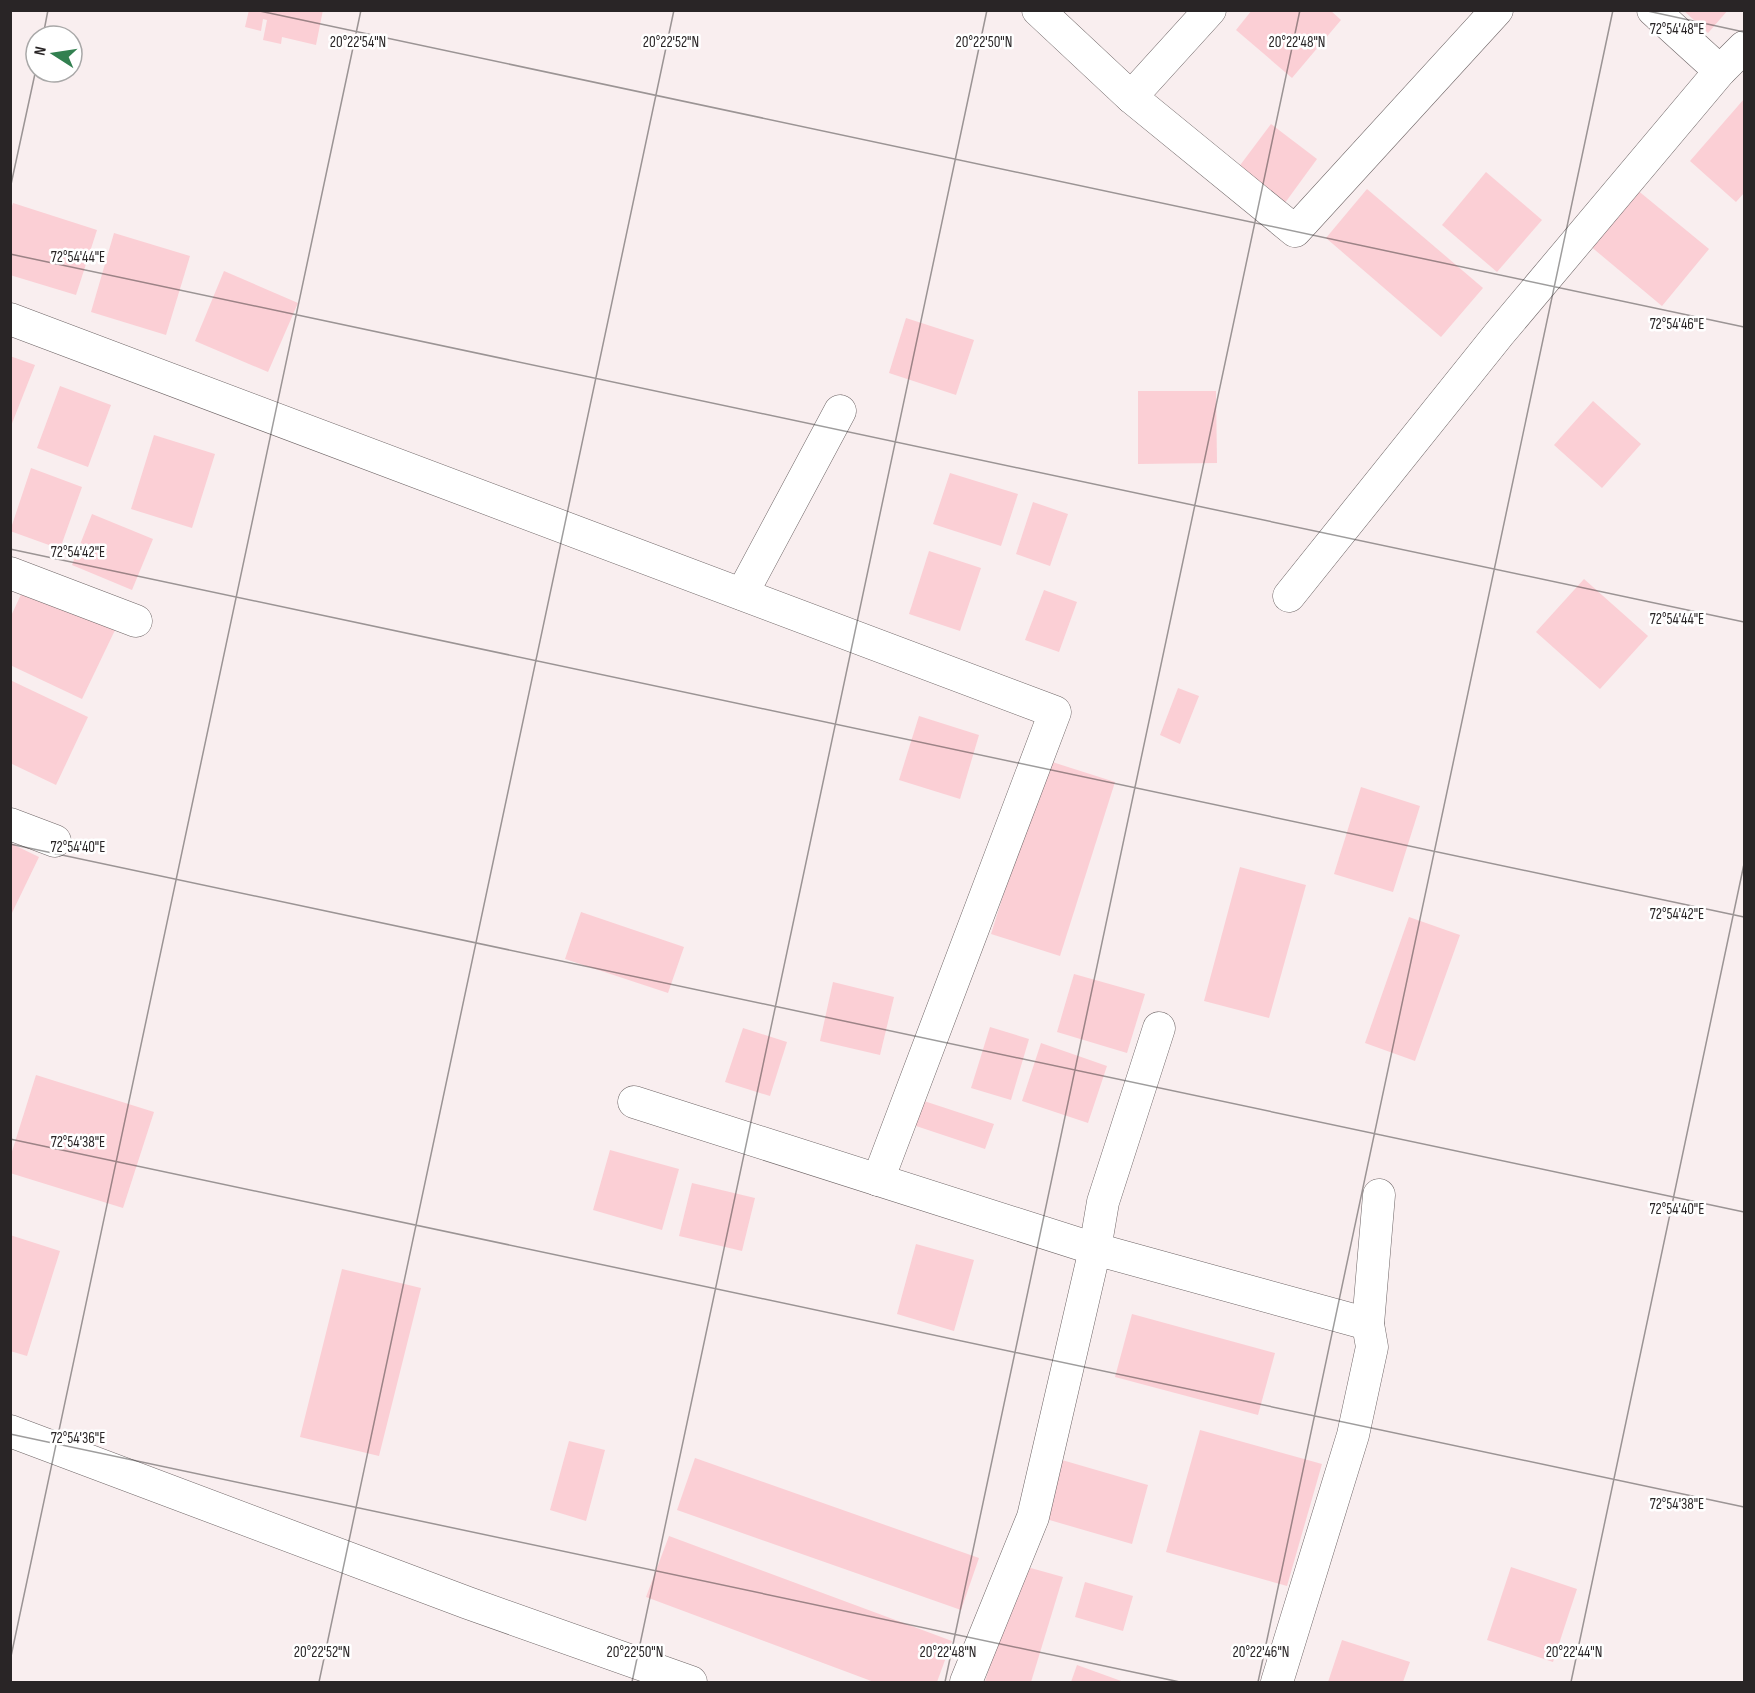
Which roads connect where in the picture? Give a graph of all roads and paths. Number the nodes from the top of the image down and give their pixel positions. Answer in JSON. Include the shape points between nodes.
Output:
{"nodes":[{"id":1,"x":1038,"y":10,"type":"edge"},
{"id":2,"x":1210,"y":10,"type":"edge"},
{"id":3,"x":1497,"y":10,"type":"edge"},
{"id":4,"x":1653,"y":10,"type":"edge"},
{"id":5,"x":1744,"y":47,"type":"edge"},
{"id":6,"x":1720,"y":71,"type":"junction"},
{"id":7,"x":1131,"y":97,"type":"junction"},
{"id":8,"x":10,"y":319,"type":"edge"},
{"id":9,"x":840,"y":411,"type":"dead end"},
{"id":10,"x":10,"y":573,"type":"edge"},
{"id":11,"x":742,"y":594,"type":"junction"},
{"id":12,"x":1289,"y":596,"type":"dead end"},
{"id":13,"x":136,"y":621,"type":"dead end"},
{"id":14,"x":10,"y":824,"type":"edge"},
{"id":15,"x":54,"y":841,"type":"dead end"},
{"id":16,"x":1159,"y":1028,"type":"dead end"},
{"id":17,"x":634,"y":1102,"type":"dead end"},
{"id":18,"x":878,"y":1180,"type":"junction"},
{"id":19,"x":1379,"y":1195,"type":"dead end"},
{"id":20,"x":1095,"y":1249,"type":"junction"},
{"id":21,"x":1368,"y":1324,"type":"junction"},
{"id":22,"x":10,"y":1431,"type":"edge"},
{"id":23,"x":691,"y":1683,"type":"edge"},
{"id":24,"x":966,"y":1683,"type":"edge"},
{"id":25,"x":1277,"y":1683,"type":"edge"}],
"edges":[{"from":1,"to":7,"type":"street"},
{"from":2,"to":7,"type":"street"},
{"from":3,"to":7,"type":"street","via":[[1295,231]]},
{"from":4,"to":6,"type":"street"},
{"from":5,"to":6,"type":"street"},
{"from":6,"to":12,"type":"street","via":[[1499,334]]},
{"from":8,"to":11,"type":"street"},
{"from":9,"to":11,"type":"street"},
{"from":10,"to":13,"type":"street"},
{"from":11,"to":18,"type":"street","via":[[1055,712]]},
{"from":14,"to":15,"type":"street"},
{"from":16,"to":20,"type":"street","via":[[1103,1202]]},
{"from":17,"to":18,"type":"street"},
{"from":18,"to":20,"type":"street"},
{"from":19,"to":21,"type":"street"},
{"from":20,"to":21,"type":"street"},
{"from":20,"to":24,"type":"street","via":[[1033,1517]]},
{"from":21,"to":25,"type":"street","via":[[1372,1347],[1353,1435]]},
{"from":22,"to":23,"type":"street"}]}
